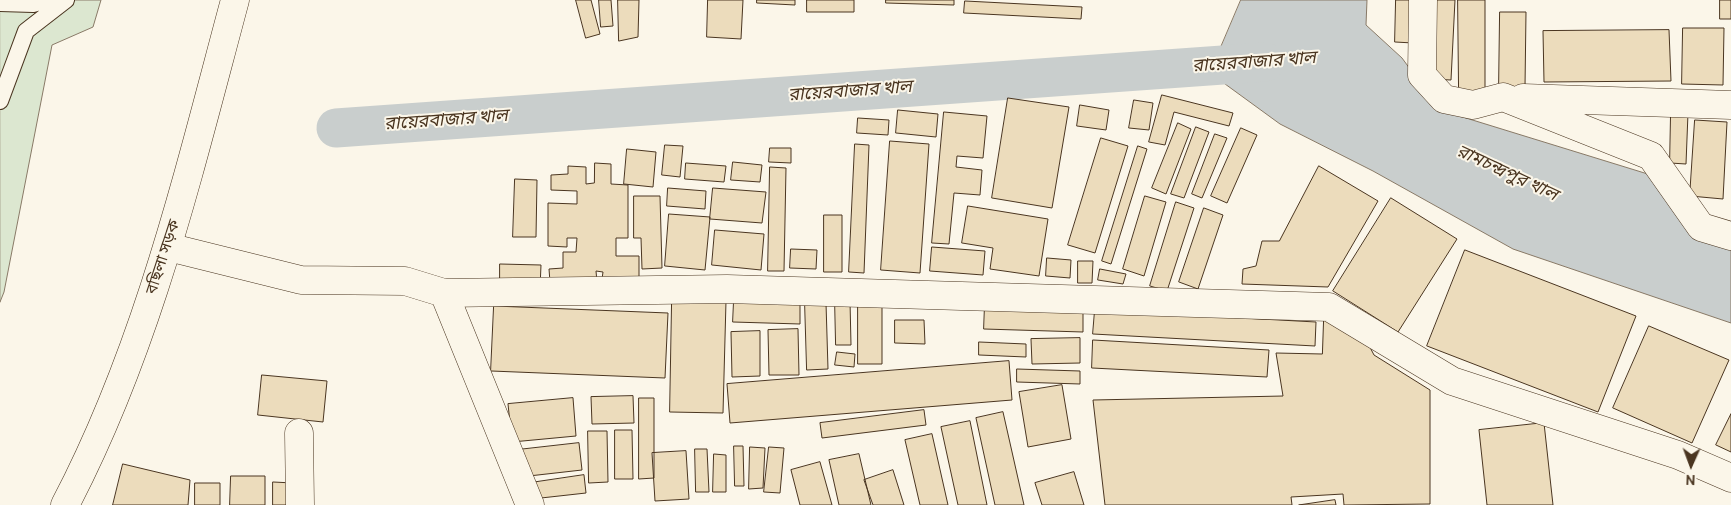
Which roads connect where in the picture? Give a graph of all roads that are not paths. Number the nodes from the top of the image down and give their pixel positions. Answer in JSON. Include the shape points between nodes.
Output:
{"nodes":[{"id":1,"x":47,"y":0,"type":"edge"},
{"id":2,"x":66,"y":0,"type":"edge"},
{"id":3,"x":235,"y":0,"type":"edge"},
{"id":4,"x":1423,"y":0,"type":"edge"},
{"id":5,"x":0,"y":3,"type":"edge"},
{"id":6,"x":1503,"y":97,"type":"junction"},
{"id":7,"x":0,"y":101,"type":"edge"},
{"id":8,"x":1731,"y":104,"type":"edge"},
{"id":9,"x":1731,"y":236,"type":"edge"},
{"id":10,"x":168,"y":247,"type":"junction"},
{"id":11,"x":444,"y":293,"type":"junction"},
{"id":12,"x":299,"y":433,"type":"dead end"},
{"id":13,"x":1731,"y":478,"type":"edge"},
{"id":14,"x":65,"y":505,"type":"edge"},
{"id":15,"x":300,"y":505,"type":"edge"},
{"id":16,"x":530,"y":505,"type":"edge"}],
"edges":[{"from":1,"to":5,"type":"lane","via":[[33,4]]},
{"from":2,"to":7,"type":"lane","via":[[26,31]]},
{"from":3,"to":10,"type":"street","name":"বছিলা সড়ক"},
{"from":4,"to":6,"type":"street","via":[[1422,75],[1444,99],[1473,104]]},
{"from":6,"to":8,"type":"street"},
{"from":6,"to":9,"type":"street","via":[[1651,156],[1700,227]]},
{"from":10,"to":11,"type":"street","via":[[301,280],[405,281]]},
{"from":10,"to":14,"type":"street","name":"বছিলা সড়ক","via":[[125,370]]},
{"from":11,"to":13,"type":"street","via":[[727,289],[1330,307],[1452,381],[1678,454]]},
{"from":11,"to":16,"type":"street"},
{"from":12,"to":15,"type":"street"}]}
